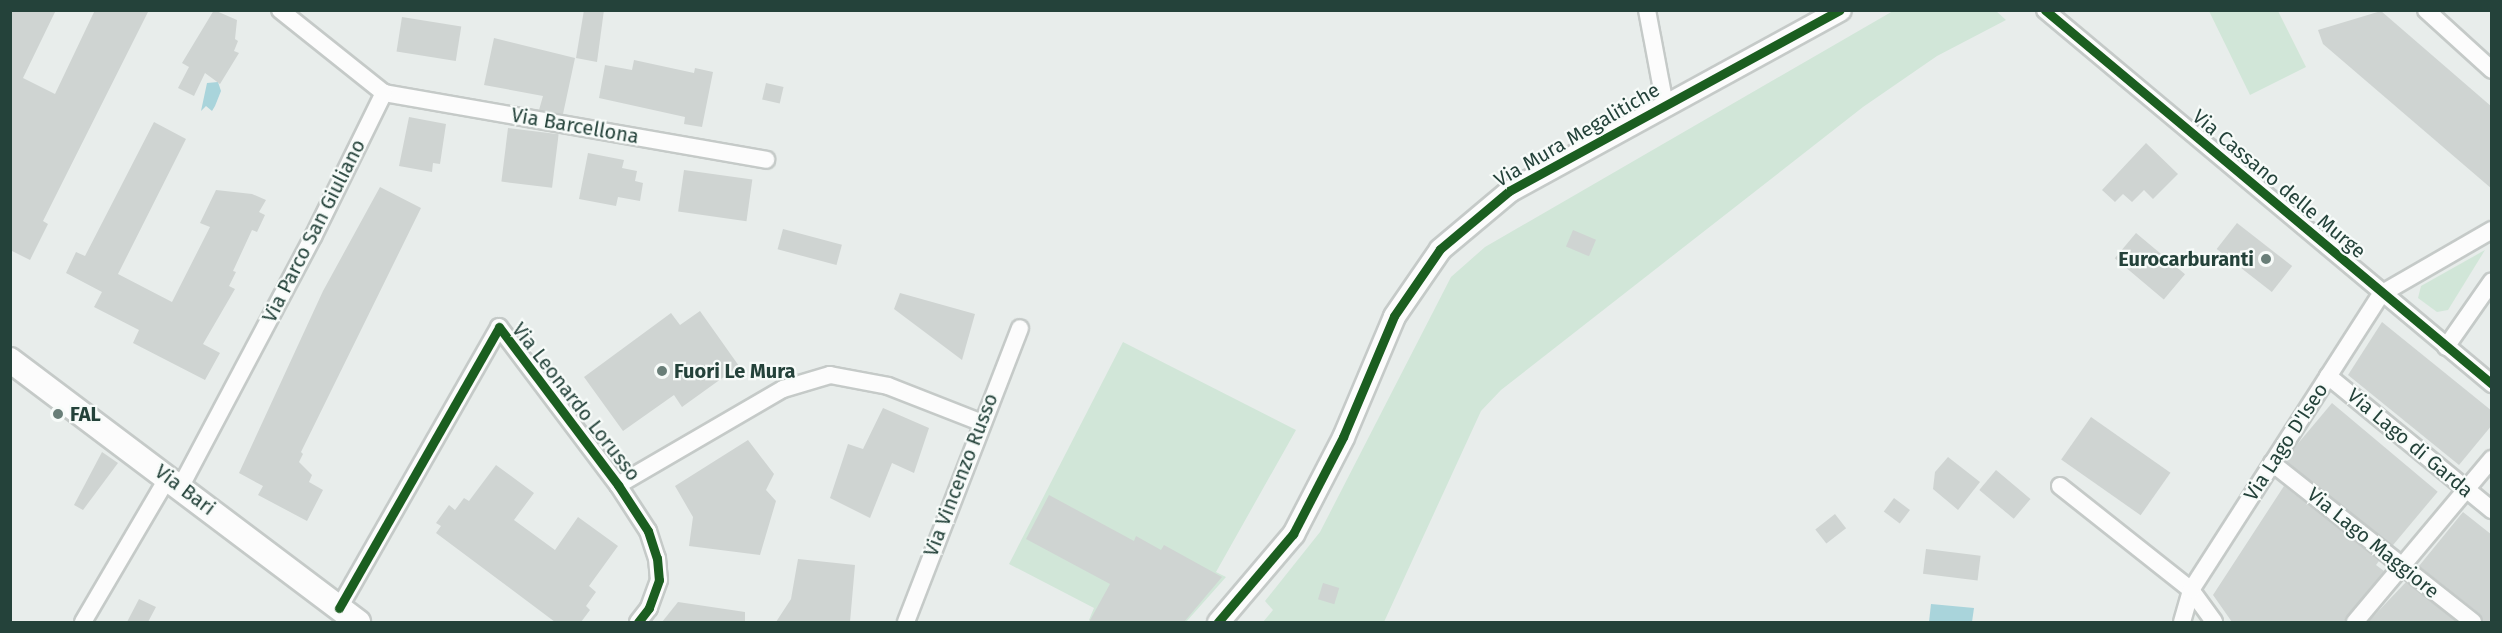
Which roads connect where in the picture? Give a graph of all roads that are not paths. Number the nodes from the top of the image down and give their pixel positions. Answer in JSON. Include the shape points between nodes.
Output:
{"nodes":[{"id":1,"x":280,"y":10,"type":"edge"},
{"id":2,"x":1647,"y":10,"type":"edge"},
{"id":3,"x":1840,"y":10,"type":"edge"},
{"id":4,"x":2045,"y":10,"type":"edge"},
{"id":5,"x":2426,"y":10,"type":"edge"},
{"id":6,"x":2492,"y":70,"type":"edge"},
{"id":7,"x":384,"y":93,"type":"junction"},
{"id":8,"x":1665,"y":105,"type":"junction"},
{"id":9,"x":766,"y":160,"type":"dead end"},
{"id":10,"x":2492,"y":230,"type":"edge"},
{"id":11,"x":2492,"y":281,"type":"edge"},
{"id":12,"x":2381,"y":294,"type":"junction"},
{"id":13,"x":1020,"y":328,"type":"dead end"},
{"id":14,"x":2446,"y":347,"type":"junction"},
{"id":15,"x":10,"y":360,"type":"edge"},
{"id":16,"x":2328,"y":376,"type":"junction"},
{"id":17,"x":2492,"y":384,"type":"edge"},
{"id":18,"x":980,"y":422,"type":"junction"},
{"id":19,"x":2492,"y":459,"type":"edge"},
{"id":20,"x":2272,"y":463,"type":"junction"},
{"id":21,"x":175,"y":481,"type":"junction"},
{"id":22,"x":618,"y":485,"type":"junction"},
{"id":23,"x":2060,"y":486,"type":"dead end"},
{"id":24,"x":2466,"y":490,"type":"junction"},
{"id":25,"x":2492,"y":510,"type":"edge"},
{"id":26,"x":2401,"y":566,"type":"junction"},
{"id":27,"x":2191,"y":590,"type":"junction"},
{"id":28,"x":348,"y":615,"type":"edge"},
{"id":29,"x":83,"y":622,"type":"edge"},
{"id":30,"x":638,"y":622,"type":"edge"},
{"id":31,"x":906,"y":622,"type":"edge"},
{"id":32,"x":1218,"y":622,"type":"edge"},
{"id":33,"x":2182,"y":622,"type":"edge"},
{"id":34,"x":2214,"y":622,"type":"edge"},
{"id":35,"x":2355,"y":622,"type":"edge"},
{"id":36,"x":2473,"y":622,"type":"edge"}],
"edges":[{"from":1,"to":7,"type":"street"},
{"from":2,"to":8,"type":"street"},
{"from":3,"to":8,"type":"street","name":"Via Mura Megalitiche"},
{"from":4,"to":12,"type":"street","name":"Via Cassano delle Murge"},
{"from":5,"to":6,"type":"street"},
{"from":7,"to":9,"type":"street","name":"Via Barcellona"},
{"from":7,"to":21,"type":"street","name":"Via Parco San Giuliano","via":[[313,237]]},
{"from":8,"to":32,"type":"street","name":"Via Mura Megalitiche","via":[[1509,191],[1440,249],[1394,316],[1343,436],[1293,534]]},
{"from":10,"to":12,"type":"street"},
{"from":11,"to":14,"type":"street"},
{"from":12,"to":14,"type":"street","name":"Via Cassano delle Murge"},
{"from":12,"to":16,"type":"street","name":"Via Lago D'Iseo"},
{"from":13,"to":18,"type":"street","name":"Via Vincenzo Russo"},
{"from":14,"to":17,"type":"street","name":"Via Cassano delle Murge"},
{"from":15,"to":21,"type":"main road","name":"Via Bari"},
{"from":16,"to":20,"type":"street","name":"Via Lago D'Iseo"},
{"from":16,"to":24,"type":"street","name":"Via Lago di Garda"},
{"from":18,"to":22,"type":"street","via":[[888,386],[830,375],[783,389]]},
{"from":18,"to":31,"type":"street","name":"Via Vincenzo Russo"},
{"from":19,"to":24,"type":"street"},
{"from":20,"to":26,"type":"street","name":"Via Lago Maggiore"},
{"from":20,"to":27,"type":"street","name":"Via Lago D'Iseo"},
{"from":21,"to":28,"type":"main road","name":"Via Bari"},
{"from":21,"to":29,"type":"street","name":"Via Parco San Giuliano"},
{"from":22,"to":28,"type":"street","name":"Via Leonardo Lorusso","via":[[499,327]]},
{"from":22,"to":30,"type":"street","name":"Via Leonardo Lorusso","via":[[648,531],[657,558],[655,595]]},
{"from":23,"to":27,"type":"street"},
{"from":24,"to":25,"type":"street","name":"Via Lago di Garda"},
{"from":24,"to":26,"type":"street"},
{"from":26,"to":35,"type":"street"},
{"from":26,"to":36,"type":"street","name":"Via Lago Maggiore"},
{"from":27,"to":33,"type":"street","name":"Via Lago D'Iseo"},
{"from":27,"to":34,"type":"street"}]}
